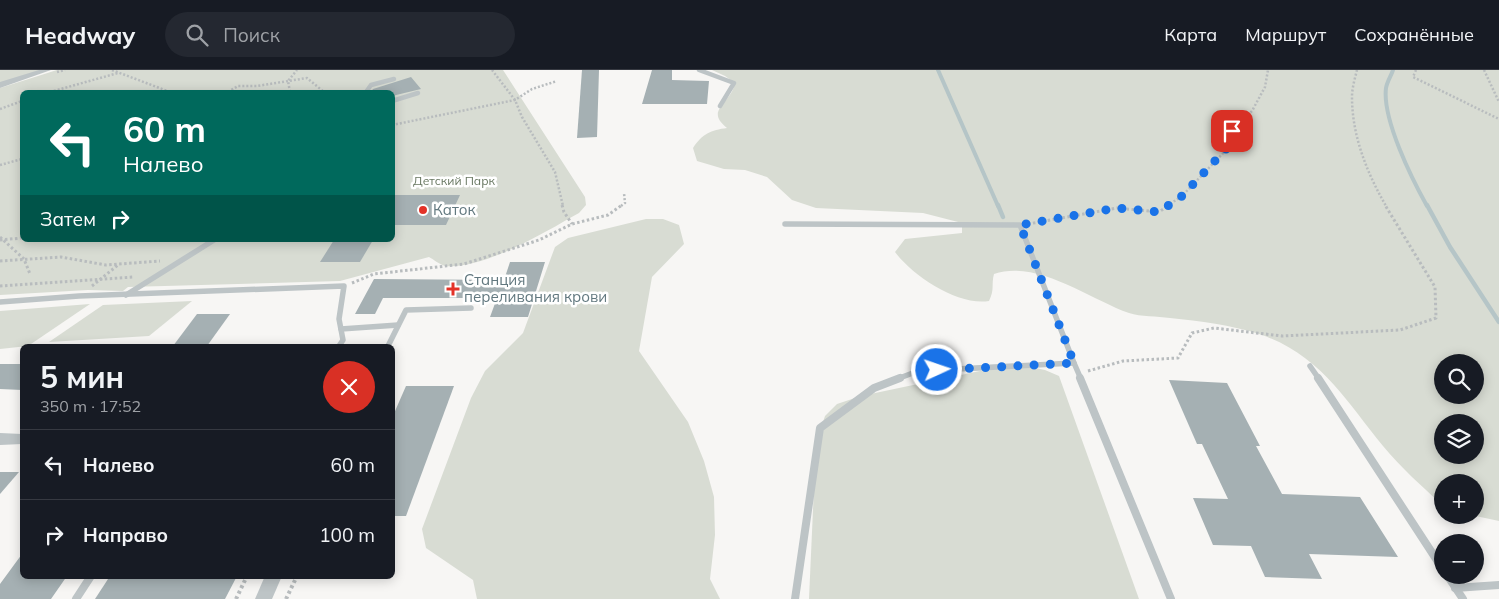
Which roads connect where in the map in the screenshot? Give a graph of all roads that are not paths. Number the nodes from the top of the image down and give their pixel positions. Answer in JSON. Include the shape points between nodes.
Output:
{"nodes":[{"id":1,"x":48,"y":70,"type":"edge"},
{"id":2,"x":699,"y":70,"type":"edge"},
{"id":3,"x":394,"y":79,"type":"dead end"},
{"id":4,"x":0,"y":85,"type":"edge"},
{"id":5,"x":367,"y":90,"type":"edge"},
{"id":6,"x":418,"y":93,"type":"dead end"},
{"id":7,"x":395,"y":99,"type":"edge"},
{"id":8,"x":720,"y":106,"type":"dead end"},
{"id":9,"x":785,"y":224,"type":"dead end"},
{"id":10,"x":211,"y":242,"type":"edge"},
{"id":11,"x":125,"y":296,"type":"junction"},
{"id":12,"x":0,"y":302,"type":"edge"},
{"id":13,"x":471,"y":308,"type":"dead end"},
{"id":14,"x":398,"y":325,"type":"junction"},
{"id":15,"x":341,"y":329,"type":"junction"},
{"id":16,"x":340,"y":344,"type":"edge"},
{"id":17,"x":389,"y":344,"type":"edge"},
{"id":18,"x":1074,"y":363,"type":"junction"},
{"id":19,"x":1310,"y":366,"type":"dead end"},
{"id":20,"x":0,"y":439,"type":"edge"},
{"id":21,"x":20,"y":439,"type":"edge"},
{"id":22,"x":1434,"y":556,"type":"edge"},
{"id":23,"x":89,"y":579,"type":"edge"},
{"id":24,"x":273,"y":579,"type":"edge"},
{"id":25,"x":1453,"y":584,"type":"edge"},
{"id":26,"x":1499,"y":584,"type":"edge"},
{"id":27,"x":1456,"y":588,"type":"junction"},
{"id":28,"x":76,"y":599,"type":"edge"},
{"id":29,"x":263,"y":599,"type":"edge"},
{"id":30,"x":795,"y":599,"type":"edge"},
{"id":31,"x":1171,"y":599,"type":"edge"},
{"id":32,"x":1463,"y":599,"type":"edge"}],
"edges":[{"from":1,"to":4,"type":"street"},
{"from":2,"to":8,"type":"lane","via":[[734,83]]},
{"from":3,"to":5,"type":"lane","via":[[371,85]]},
{"from":6,"to":7,"type":"lane"},
{"from":9,"to":18,"type":"lane","via":[[1020,225]]},
{"from":10,"to":11,"type":"lane"},
{"from":11,"to":12,"type":"lane"},
{"from":11,"to":15,"type":"lane","via":[[344,286],[338,319]]},
{"from":13,"to":14,"type":"lane","via":[[406,310]]},
{"from":14,"to":15,"type":"lane"},
{"from":14,"to":17,"type":"lane"},
{"from":15,"to":16,"type":"lane"},
{"from":18,"to":30,"type":"lane","via":[[918,371],[874,388],[820,428]]},
{"from":18,"to":31,"type":"lane"},
{"from":19,"to":22,"type":"lane"},
{"from":20,"to":21,"type":"street"},
{"from":23,"to":28,"type":"lane"},
{"from":24,"to":29,"type":"street"},
{"from":25,"to":27,"type":"lane"},
{"from":26,"to":27,"type":"lane"},
{"from":27,"to":32,"type":"lane"}]}
